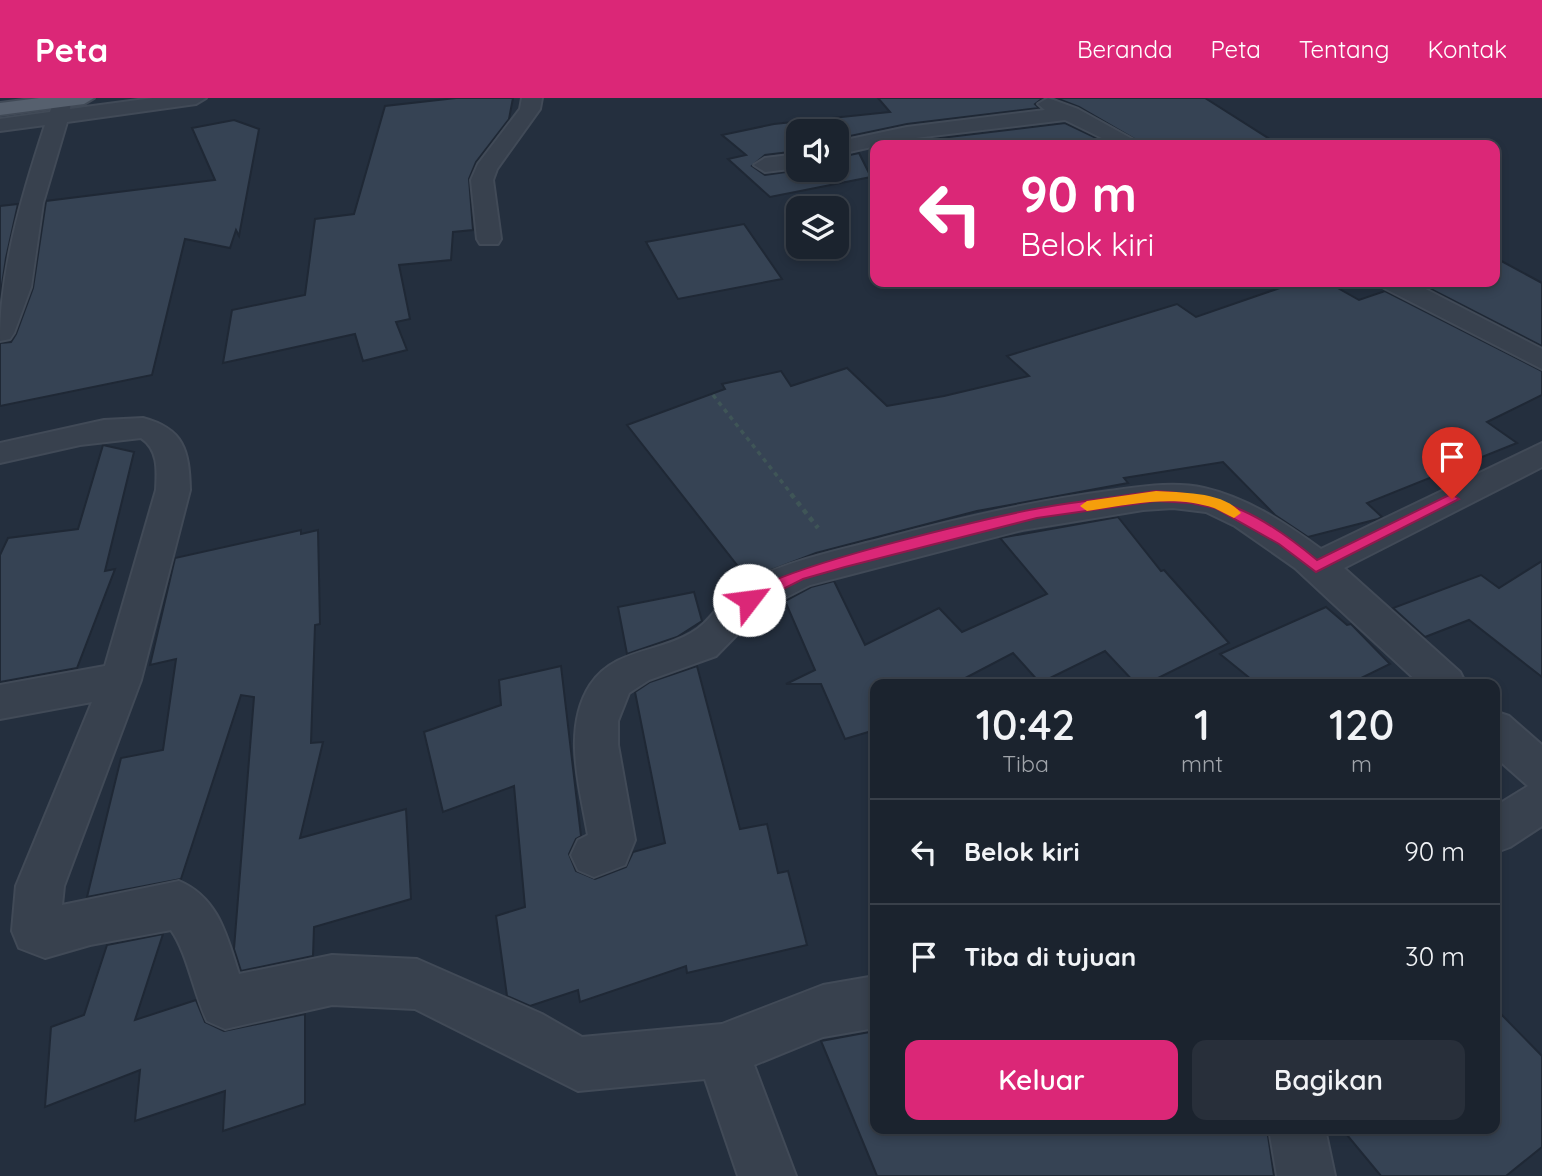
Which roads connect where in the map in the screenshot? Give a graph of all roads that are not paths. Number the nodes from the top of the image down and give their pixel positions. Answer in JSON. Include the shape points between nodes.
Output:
{"nodes":[{"id":1,"x":83,"y":98,"type":"edge"},
{"id":2,"x":196,"y":98,"type":"edge"},
{"id":3,"x":531,"y":98,"type":"edge"},
{"id":4,"x":1033,"y":98,"type":"edge"},
{"id":5,"x":0,"y":109,"type":"edge"},
{"id":6,"x":60,"y":109,"type":"junction"},
{"id":7,"x":1071,"y":113,"type":"junction"},
{"id":8,"x":0,"y":125,"type":"edge"},
{"id":9,"x":875,"y":140,"type":"edge"},
{"id":10,"x":1122,"y":140,"type":"edge"},
{"id":11,"x":870,"y":141,"type":"edge"},
{"id":12,"x":849,"y":146,"type":"edge"},
{"id":13,"x":786,"y":162,"type":"edge"},
{"id":14,"x":765,"y":165,"type":"dead end"},
{"id":15,"x":489,"y":239,"type":"dead end"},
{"id":16,"x":1403,"y":287,"type":"edge"},
{"id":17,"x":0,"y":333,"type":"edge"},
{"id":18,"x":1542,"y":360,"type":"edge"},
{"id":19,"x":0,"y":453,"type":"edge"},
{"id":20,"x":1542,"y":454,"type":"edge"},
{"id":21,"x":1316,"y":567,"type":"junction"},
{"id":22,"x":1440,"y":679,"type":"edge"},
{"id":23,"x":121,"y":680,"type":"junction"},
{"id":24,"x":0,"y":702,"type":"edge"},
{"id":25,"x":1500,"y":734,"type":"edge"},
{"id":26,"x":1542,"y":772,"type":"edge"},
{"id":27,"x":1542,"y":801,"type":"edge"},
{"id":28,"x":1500,"y":828,"type":"edge"},
{"id":29,"x":594,"y":855,"type":"dead end"},
{"id":30,"x":870,"y":1003,"type":"edge"},
{"id":31,"x":722,"y":1051,"type":"junction"},
{"id":32,"x":1298,"y":1134,"type":"edge"},
{"id":33,"x":766,"y":1176,"type":"edge"},
{"id":34,"x":1306,"y":1176,"type":"edge"}],
"edges":[{"from":1,"to":6,"type":"main road"},
{"from":2,"to":6,"type":"street"},
{"from":3,"to":15,"type":"street","via":[[530,109],[482,180]]},
{"from":4,"to":7,"type":"street"},
{"from":5,"to":6,"type":"main road"},
{"from":6,"to":8,"type":"street"},
{"from":6,"to":17,"type":"street","via":[[31,204],[18,287]]},
{"from":7,"to":9,"type":"street"},
{"from":7,"to":10,"type":"street"},
{"from":11,"to":12,"type":"street"},
{"from":13,"to":14,"type":"street"},
{"from":16,"to":18,"type":"street"},
{"from":19,"to":23,"type":"street","via":[[143,426],[161,436],[173,458],[173,490]]},
{"from":20,"to":21,"type":"street"},
{"from":21,"to":22,"type":"street"},
{"from":21,"to":29,"type":"street","via":[[1284,540],[1219,505],[1156,496],[1037,513],[799,575],[764,590],[734,611],[709,642],[632,670],[613,682],[599,712],[595,752],[612,839],[609,850]]},
{"from":23,"to":24,"type":"street"},
{"from":23,"to":31,"type":"street","via":[[40,886],[36,931],[45,934],[179,905],[192,914],[200,928],[225,1003],[332,980],[417,984],[578,1064]]},
{"from":25,"to":26,"type":"street"},
{"from":27,"to":28,"type":"street"},
{"from":30,"to":31,"type":"street","via":[[823,1011]]},
{"from":31,"to":33,"type":"street"},
{"from":32,"to":34,"type":"street"}]}
